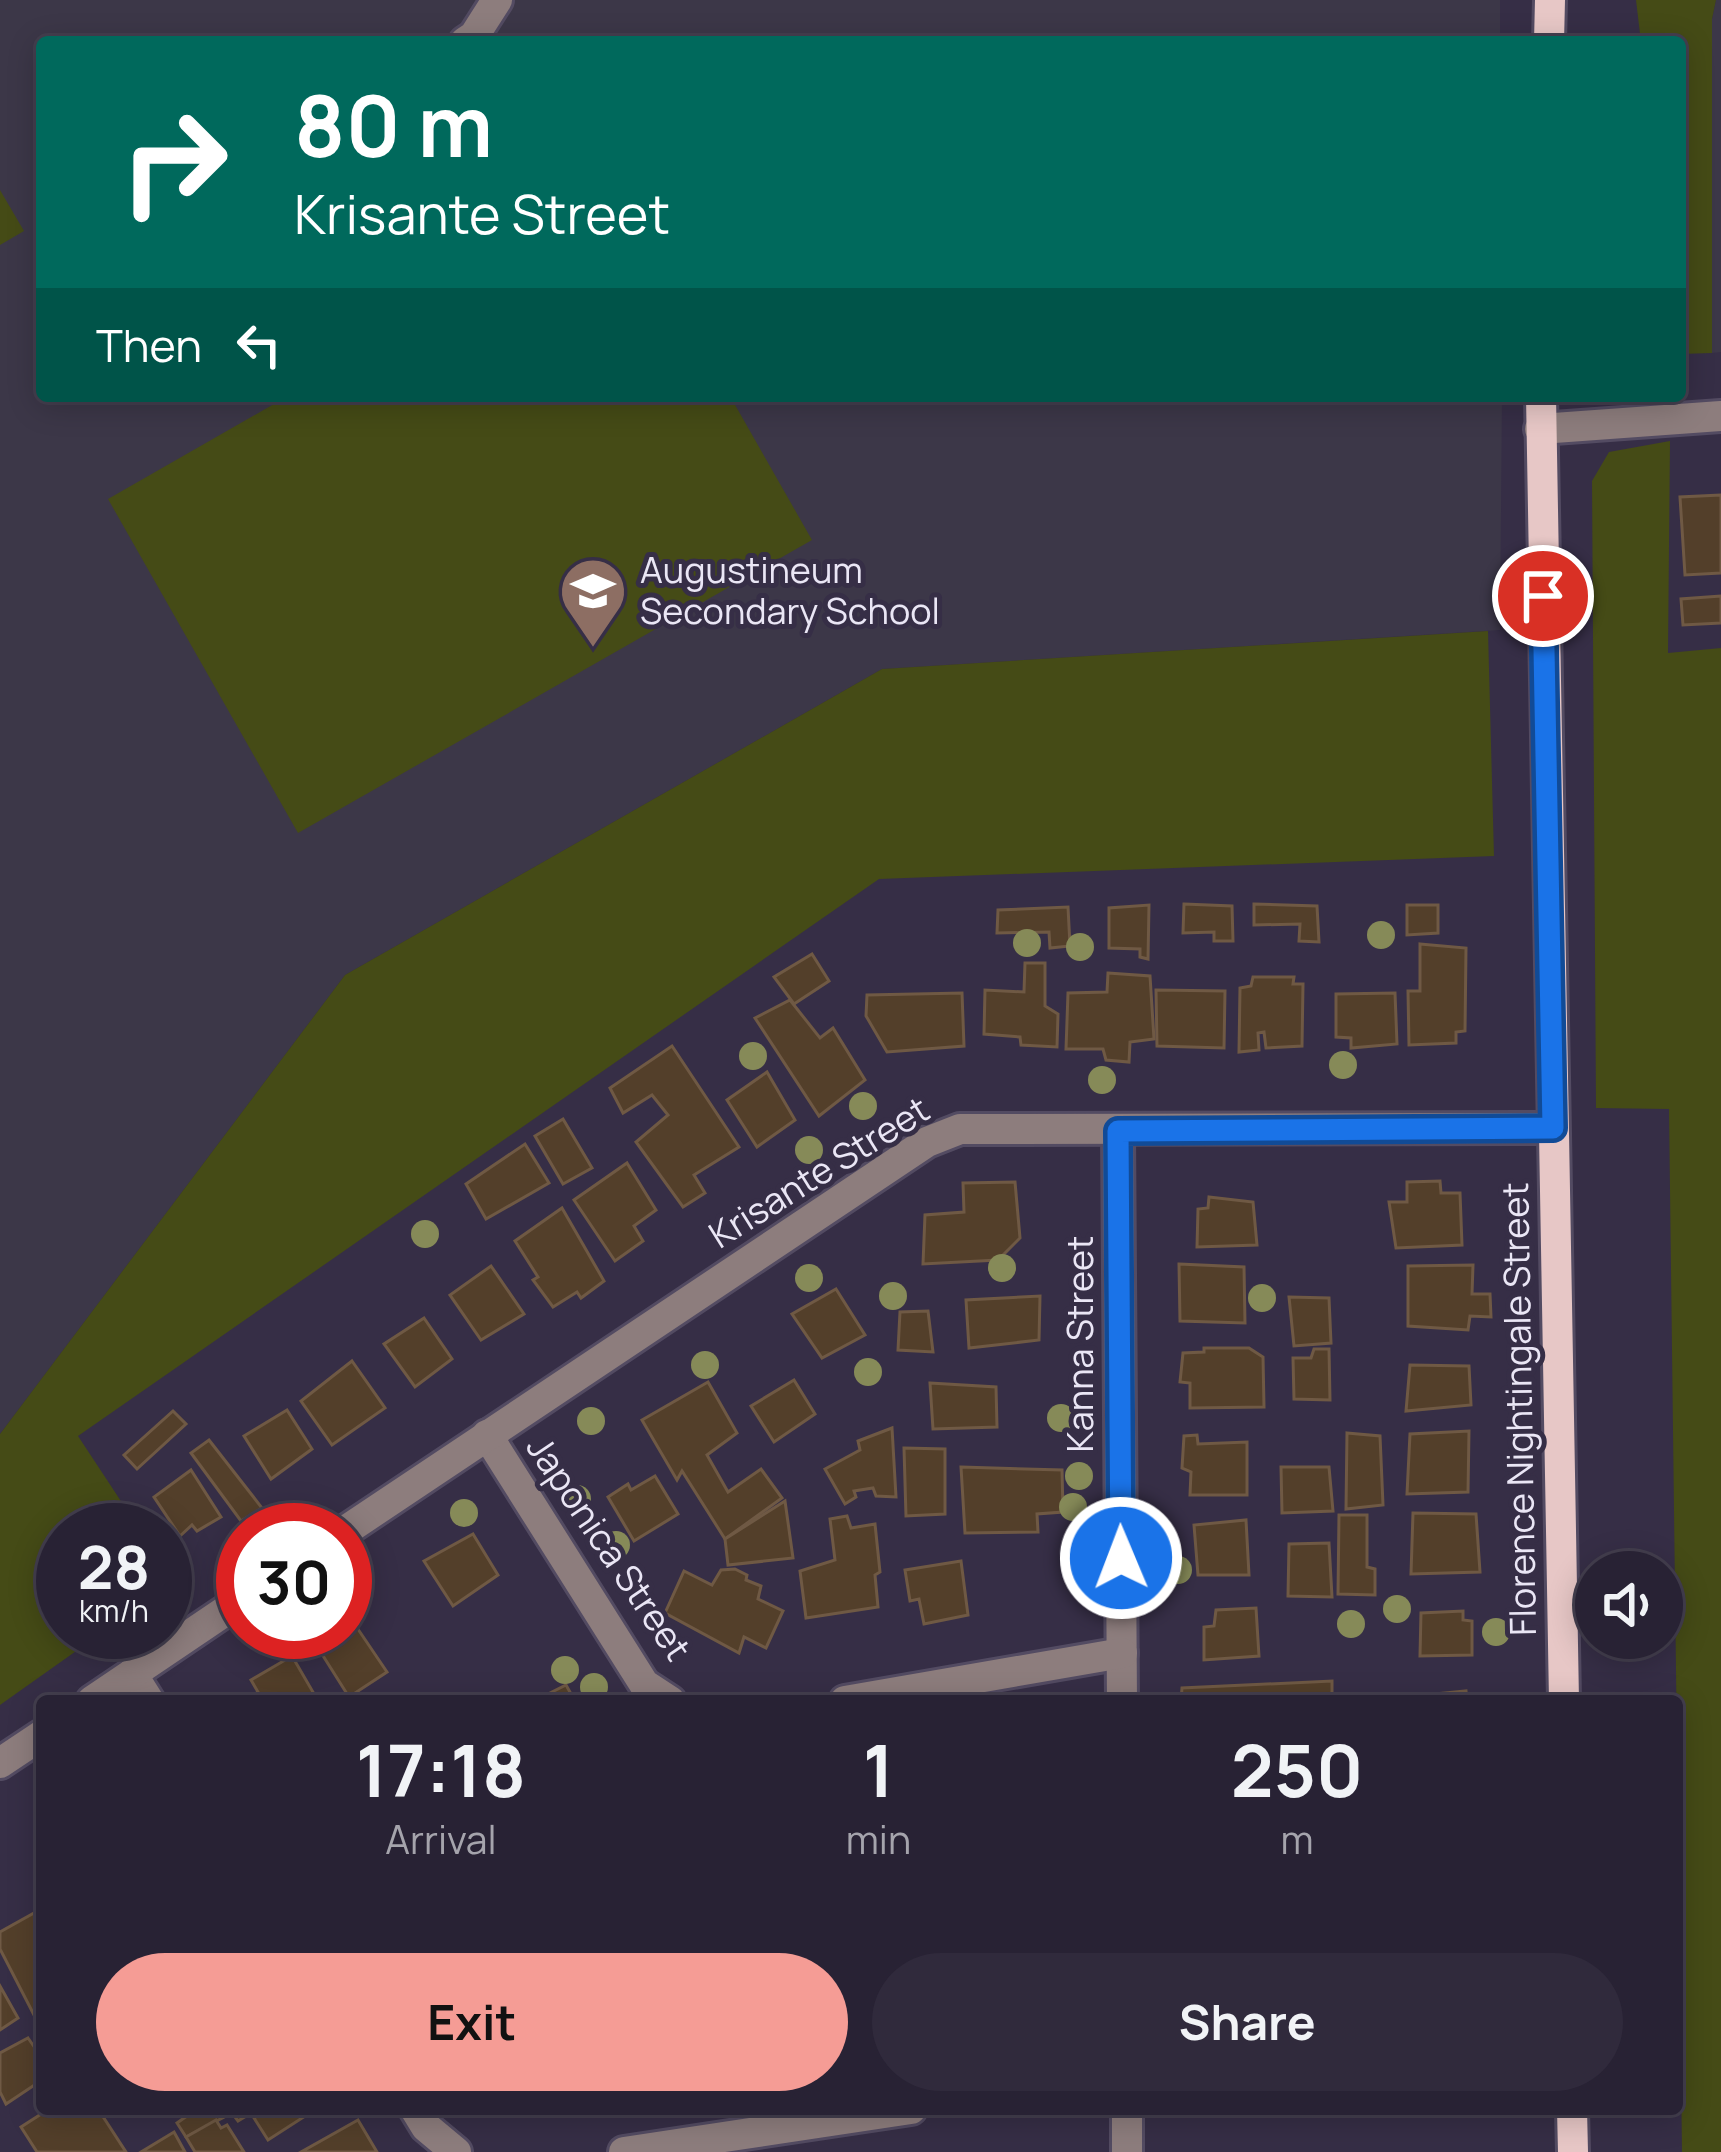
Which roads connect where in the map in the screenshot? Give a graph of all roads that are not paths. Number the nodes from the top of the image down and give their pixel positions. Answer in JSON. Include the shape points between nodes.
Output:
{"nodes":[{"id":1,"x":497,"y":0,"type":"edge"},
{"id":2,"x":1550,"y":0,"type":"edge"},
{"id":3,"x":474,"y":36,"type":"edge"},
{"id":4,"x":1549,"y":36,"type":"edge"},
{"id":5,"x":1540,"y":402,"type":"edge"},
{"id":6,"x":1721,"y":416,"type":"edge"},
{"id":7,"x":1540,"y":429,"type":"junction"},
{"id":8,"x":1553,"y":1128,"type":"junction"},
{"id":9,"x":1118,"y":1131,"type":"junction"},
{"id":10,"x":487,"y":1435,"type":"junction"},
{"id":11,"x":372,"y":1513,"type":"edge"},
{"id":12,"x":216,"y":1617,"type":"edge"},
{"id":13,"x":1122,"y":1653,"type":"junction"},
{"id":14,"x":132,"y":1674,"type":"junction"},
{"id":15,"x":101,"y":1695,"type":"edge"},
{"id":16,"x":145,"y":1695,"type":"edge"},
{"id":17,"x":661,"y":1695,"type":"edge"},
{"id":18,"x":880,"y":1695,"type":"edge"},
{"id":19,"x":1122,"y":1695,"type":"edge"},
{"id":20,"x":1564,"y":1695,"type":"edge"},
{"id":21,"x":36,"y":1739,"type":"edge"},
{"id":22,"x":0,"y":1763,"type":"edge"},
{"id":23,"x":419,"y":2115,"type":"edge"},
{"id":24,"x":871,"y":2115,"type":"edge"},
{"id":25,"x":1127,"y":2115,"type":"edge"},
{"id":26,"x":1572,"y":2115,"type":"edge"},
{"id":27,"x":456,"y":2152,"type":"edge"},
{"id":28,"x":624,"y":2152,"type":"edge"},
{"id":29,"x":1127,"y":2152,"type":"edge"},
{"id":30,"x":1573,"y":2152,"type":"edge"}],
"edges":[{"from":1,"to":3,"type":"street"},
{"from":2,"to":4,"type":"main road"},
{"from":5,"to":7,"type":"main road","name":"Florence Nightingale Street"},
{"from":6,"to":7,"type":"street"},
{"from":7,"to":8,"type":"main road","name":"Florence Nightingale Street"},
{"from":8,"to":9,"type":"street","name":"Krisante Street"},
{"from":8,"to":20,"type":"main road","name":"Florence Nightingale Street"},
{"from":9,"to":10,"type":"street","name":"Krisante Street","via":[[998,1126],[927,1142]]},
{"from":9,"to":13,"type":"street","name":"Kanna Street"},
{"from":10,"to":11,"type":"street","name":"Krisante Street"},
{"from":10,"to":17,"type":"street","name":"Japonica Street","via":[[644,1684]]},
{"from":12,"to":14,"type":"street"},
{"from":13,"to":18,"type":"street"},
{"from":13,"to":19,"type":"street","name":"Kanna Street"},
{"from":14,"to":15,"type":"street"},
{"from":14,"to":16,"type":"street"},
{"from":21,"to":22,"type":"street"},
{"from":23,"to":27,"type":"street"},
{"from":24,"to":28,"type":"street"},
{"from":25,"to":29,"type":"street"},
{"from":26,"to":30,"type":"main road"}]}
